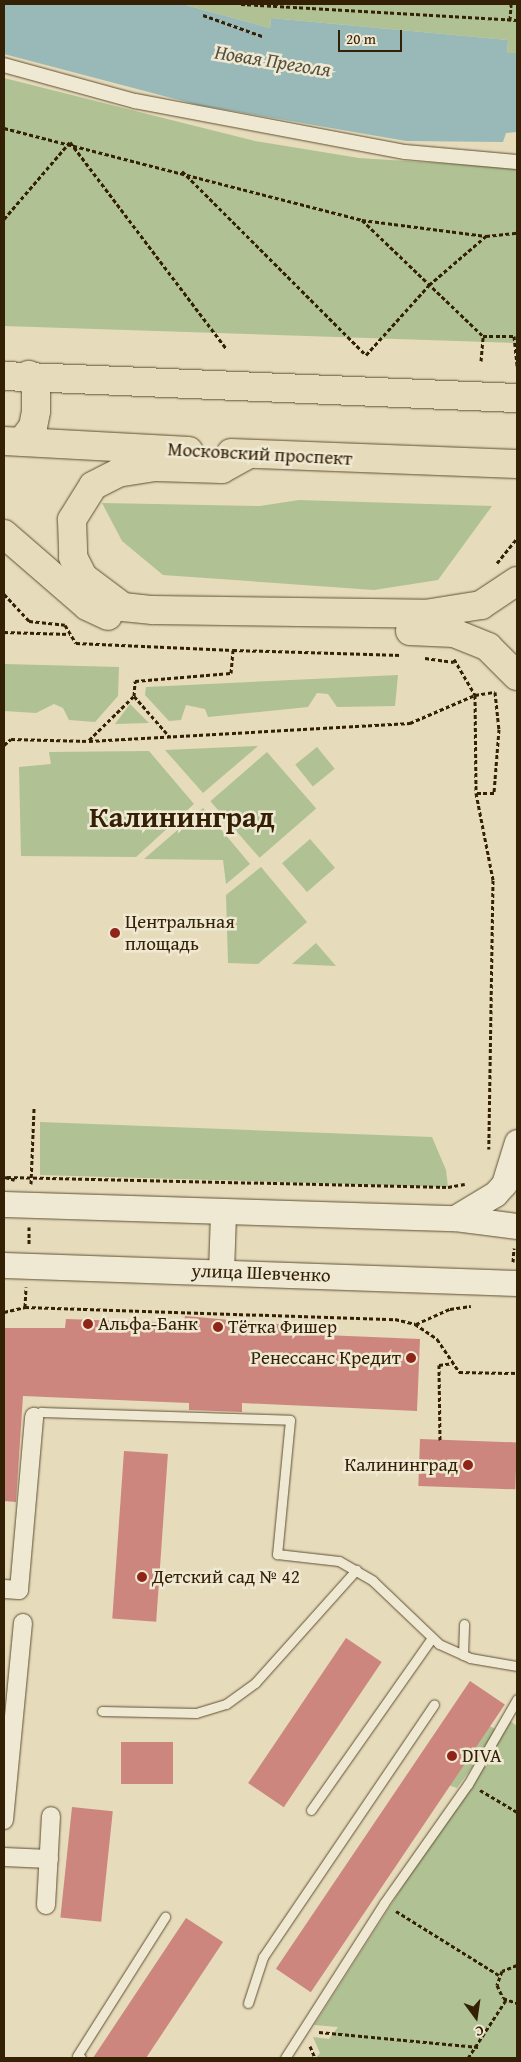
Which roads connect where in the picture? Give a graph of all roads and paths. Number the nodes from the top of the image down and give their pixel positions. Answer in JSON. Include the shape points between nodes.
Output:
{"nodes":[{"id":1,"x":241,"y":4,"type":"edge"},
{"id":2,"x":511,"y":4,"type":"edge"},
{"id":3,"x":203,"y":15,"type":"dead end"},
{"id":4,"x":510,"y":20,"type":"junction"},
{"id":5,"x":517,"y":20,"type":"edge"},
{"id":6,"x":262,"y":36,"type":"dead end"},
{"id":7,"x":4,"y":65,"type":"edge"},
{"id":8,"x":4,"y":128,"type":"edge"},
{"id":9,"x":70,"y":142,"type":"junction"},
{"id":10,"x":517,"y":162,"type":"edge"},
{"id":11,"x":181,"y":170,"type":"junction"},
{"id":12,"x":4,"y":219,"type":"edge"},
{"id":13,"x":362,"y":220,"type":"junction"},
{"id":14,"x":517,"y":233,"type":"edge"},
{"id":15,"x":486,"y":236,"type":"junction"},
{"id":16,"x":429,"y":285,"type":"junction"},
{"id":17,"x":483,"y":336,"type":"junction"},
{"id":18,"x":226,"y":348,"type":"dead end"},
{"id":19,"x":481,"y":361,"type":"dead end"},
{"id":20,"x":517,"y":366,"type":"edge"},
{"id":21,"x":16,"y":376,"type":"edge"},
{"id":22,"x":517,"y":398,"type":"edge"},
{"id":23,"x":13,"y":441,"type":"edge"},
{"id":24,"x":249,"y":454,"type":"junction"},
{"id":25,"x":517,"y":464,"type":"edge"},
{"id":26,"x":4,"y":534,"type":"edge"},
{"id":27,"x":517,"y":582,"type":"edge"},
{"id":28,"x":4,"y":632,"type":"edge"},
{"id":29,"x":70,"y":634,"type":"dead end"},
{"id":30,"x":409,"y":656,"type":"dead end"},
{"id":31,"x":418,"y":657,"type":"dead end"},
{"id":32,"x":517,"y":676,"type":"edge"},
{"id":33,"x":475,"y":695,"type":"junction"},
{"id":34,"x":134,"y":696,"type":"junction"},
{"id":35,"x":170,"y":736,"type":"junction"},
{"id":36,"x":89,"y":741,"type":"junction"},
{"id":37,"x":4,"y":745,"type":"edge"},
{"id":38,"x":476,"y":793,"type":"junction"},
{"id":39,"x":517,"y":1142,"type":"edge"},
{"id":40,"x":488,"y":1154,"type":"dead end"},
{"id":41,"x":4,"y":1177,"type":"edge"},
{"id":42,"x":474,"y":1182,"type":"dead end"},
{"id":43,"x":4,"y":1204,"type":"edge"},
{"id":44,"x":223,"y":1213,"type":"junction"},
{"id":45,"x":454,"y":1218,"type":"junction"},
{"id":46,"x":517,"y":1226,"type":"edge"},
{"id":47,"x":4,"y":1266,"type":"edge"},
{"id":48,"x":222,"y":1271,"type":"junction"},
{"id":49,"x":517,"y":1283,"type":"edge"},
{"id":50,"x":475,"y":1305,"type":"dead end"},
{"id":51,"x":4,"y":1312,"type":"edge"},
{"id":52,"x":415,"y":1324,"type":"junction"},
{"id":53,"x":454,"y":1364,"type":"junction"},
{"id":54,"x":517,"y":1372,"type":"edge"},
{"id":55,"x":34,"y":1417,"type":"joint"},
{"id":56,"x":440,"y":1440,"type":"dead end"},
{"id":57,"x":356,"y":1570,"type":"junction"},
{"id":58,"x":4,"y":1589,"type":"edge"},
{"id":59,"x":22,"y":1623,"type":"dead end"},
{"id":60,"x":464,"y":1624,"type":"dead end"},
{"id":61,"x":432,"y":1638,"type":"junction"},
{"id":62,"x":463,"y":1655,"type":"junction"},
{"id":63,"x":517,"y":1666,"type":"edge"},
{"id":64,"x":517,"y":1699,"type":"edge"},
{"id":65,"x":434,"y":1704,"type":"dead end"},
{"id":66,"x":102,"y":1711,"type":"dead end"},
{"id":67,"x":468,"y":1784,"type":"junction"},
{"id":68,"x":311,"y":1810,"type":"dead end"},
{"id":69,"x":517,"y":1812,"type":"edge"},
{"id":70,"x":51,"y":1816,"type":"dead end"},
{"id":71,"x":4,"y":1820,"type":"edge"},
{"id":72,"x":4,"y":1857,"type":"edge"},
{"id":73,"x":48,"y":1859,"type":"junction"},
{"id":74,"x":384,"y":1903,"type":"junction"},
{"id":75,"x":46,"y":1905,"type":"dead end"},
{"id":76,"x":165,"y":1917,"type":"dead end"},
{"id":77,"x":517,"y":1965,"type":"edge"},
{"id":78,"x":499,"y":1975,"type":"junction"},
{"id":79,"x":506,"y":2000,"type":"junction"},
{"id":80,"x":248,"y":2003,"type":"dead end"},
{"id":81,"x":517,"y":2003,"type":"edge"},
{"id":82,"x":303,"y":2030,"type":"junction"},
{"id":83,"x":478,"y":2047,"type":"junction"},
{"id":84,"x":81,"y":2058,"type":"edge"},
{"id":85,"x":285,"y":2058,"type":"edge"},
{"id":86,"x":315,"y":2058,"type":"edge"},
{"id":87,"x":468,"y":2058,"type":"edge"}],
"edges":[{"from":1,"to":4,"type":"path"},
{"from":2,"to":4,"type":"path"},
{"from":3,"to":6,"type":"path"},
{"from":4,"to":5,"type":"path"},
{"from":7,"to":10,"type":"street","via":[[164,107],[405,152]]},
{"from":8,"to":9,"type":"path"},
{"from":9,"to":11,"type":"path"},
{"from":9,"to":12,"type":"path"},
{"from":9,"to":18,"type":"path"},
{"from":11,"to":13,"type":"path"},
{"from":11,"to":16,"type":"path","via":[[366,355]]},
{"from":13,"to":15,"type":"path"},
{"from":13,"to":16,"type":"path"},
{"from":14,"to":15,"type":"path"},
{"from":15,"to":16,"type":"path"},
{"from":16,"to":17,"type":"path"},
{"from":17,"to":19,"type":"path"},
{"from":17,"to":20,"type":"path","via":[[514,336]]},
{"from":21,"to":22,"type":"main road"},
{"from":21,"to":23,"type":"main road","via":[[36,389],[36,412],[34,427]]},
{"from":23,"to":24,"type":"main road","name":"Московский проспект"},
{"from":24,"to":25,"type":"main road","name":"Московский проспект"},
{"from":24,"to":27,"type":"main road","via":[[222,469],[155,467],[118,472],[93,486],[72,520],[73,557],[83,577],[123,607],[425,614],[481,605]]},
{"from":26,"to":32,"type":"main road","via":[[86,606],[118,621],[152,627],[454,633],[488,647]]},
{"from":28,"to":29,"type":"path"},
{"from":30,"to":34,"type":"path","via":[[233,650],[231,673],[135,681]]},
{"from":31,"to":33,"type":"path","via":[[454,662]]},
{"from":33,"to":35,"type":"path","via":[[410,723]]},
{"from":33,"to":38,"type":"path"},
{"from":33,"to":38,"type":"path","via":[[495,692],[499,729],[494,793]]},
{"from":34,"to":35,"type":"path"},
{"from":34,"to":36,"type":"path"},
{"from":35,"to":36,"type":"path"},
{"from":36,"to":37,"type":"path","via":[[11,739]]},
{"from":38,"to":40,"type":"path","via":[[493,880],[492,1128]]},
{"from":39,"to":45,"type":"main road","via":[[504,1184],[495,1194]]},
{"from":41,"to":42,"type":"path","via":[[448,1187]]},
{"from":43,"to":44,"type":"main road"},
{"from":44,"to":45,"type":"main road"},
{"from":44,"to":48,"type":"main road"},
{"from":45,"to":46,"type":"main road"},
{"from":47,"to":48,"type":"main road","name":"улица Шевченко"},
{"from":48,"to":49,"type":"main road","name":"улица Шевченко"},
{"from":50,"to":52,"type":"path","via":[[450,1309]]},
{"from":51,"to":52,"type":"path","via":[[42,1307],[394,1319]]},
{"from":52,"to":53,"type":"path","via":[[437,1339]]},
{"from":53,"to":54,"type":"path","via":[[459,1372]]},
{"from":53,"to":56,"type":"path","via":[[439,1365]]},
{"from":55,"to":57,"type":"lane","via":[[41,1412],[290,1420],[277,1554],[339,1561]]},
{"from":55,"to":58,"type":"street","via":[[19,1590]]},
{"from":57,"to":61,"type":"lane"},
{"from":57,"to":66,"type":"lane","via":[[256,1683],[226,1704],[196,1713]]},
{"from":59,"to":71,"type":"street"},
{"from":60,"to":62,"type":"lane"},
{"from":61,"to":62,"type":"lane"},
{"from":61,"to":68,"type":"lane"},
{"from":62,"to":63,"type":"lane"},
{"from":64,"to":67,"type":"lane"},
{"from":65,"to":80,"type":"lane","via":[[263,1957]]},
{"from":67,"to":69,"type":"path"},
{"from":67,"to":74,"type":"lane"},
{"from":70,"to":73,"type":"street"},
{"from":72,"to":73,"type":"street"},
{"from":73,"to":75,"type":"street"},
{"from":74,"to":78,"type":"path"},
{"from":74,"to":82,"type":"lane"},
{"from":76,"to":84,"type":"lane","via":[[77,2056]]},
{"from":77,"to":78,"type":"path"},
{"from":78,"to":79,"type":"path","via":[[497,1988]]},
{"from":79,"to":81,"type":"path"},
{"from":79,"to":83,"type":"path"},
{"from":82,"to":83,"type":"path"},
{"from":82,"to":85,"type":"lane"},
{"from":82,"to":86,"type":"path"},
{"from":83,"to":87,"type":"path"}]}
